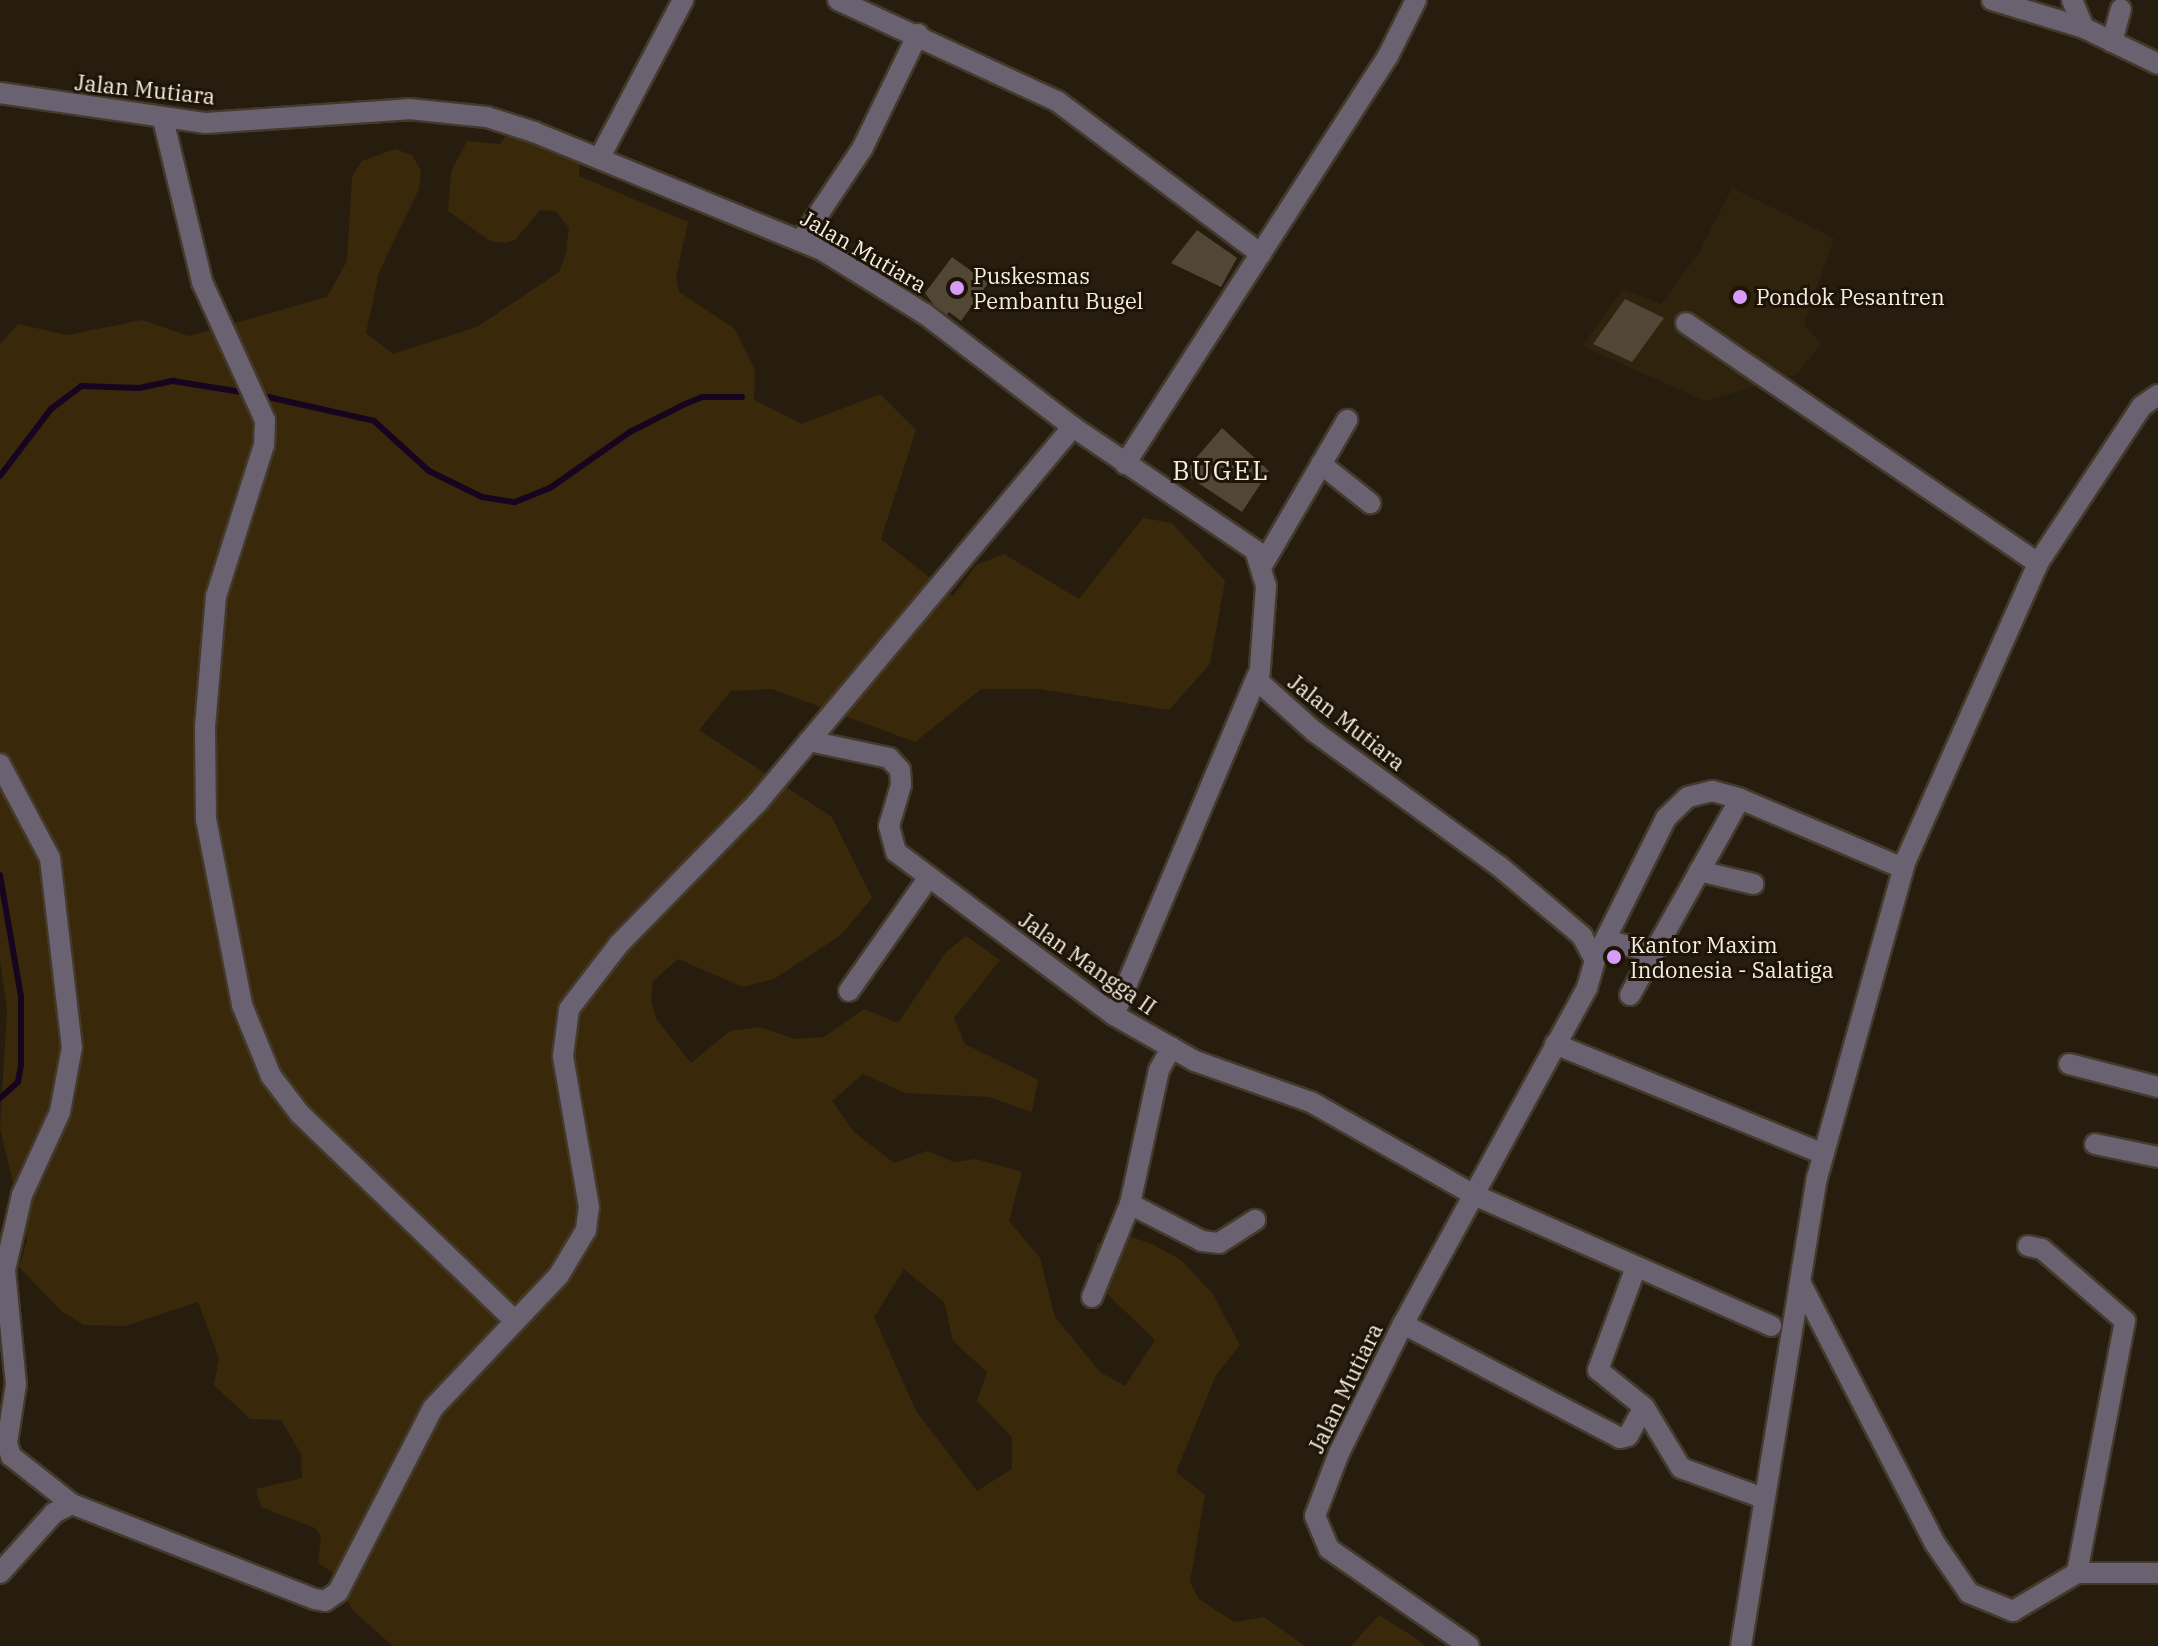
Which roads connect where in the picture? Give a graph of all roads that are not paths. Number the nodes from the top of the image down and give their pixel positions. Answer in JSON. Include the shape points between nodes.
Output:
{"nodes":[{"id":1,"x":683,"y":0,"type":"edge"},
{"id":2,"x":838,"y":0,"type":"edge"},
{"id":3,"x":1416,"y":0,"type":"edge"},
{"id":4,"x":1992,"y":0,"type":"edge"},
{"id":5,"x":2072,"y":0,"type":"edge"},
{"id":6,"x":2121,"y":9,"type":"dead end"},
{"id":7,"x":2084,"y":28,"type":"junction"},
{"id":8,"x":918,"y":34,"type":"junction"},
{"id":9,"x":2112,"y":42,"type":"junction"},
{"id":10,"x":2158,"y":64,"type":"edge"},
{"id":11,"x":0,"y":93,"type":"edge"},
{"id":12,"x":163,"y":119,"type":"junction"},
{"id":13,"x":600,"y":157,"type":"junction"},
{"id":14,"x":801,"y":240,"type":"junction"},
{"id":15,"x":1261,"y":254,"type":"junction"},
{"id":16,"x":1686,"y":323,"type":"dead end"},
{"id":17,"x":2157,"y":394,"type":"edge"},
{"id":18,"x":1347,"y":420,"type":"dead end"},
{"id":19,"x":1073,"y":427,"type":"junction"},
{"id":20,"x":1125,"y":464,"type":"junction"},
{"id":21,"x":1321,"y":464,"type":"junction"},
{"id":22,"x":1370,"y":503,"type":"dead end"},
{"id":23,"x":2038,"y":563,"type":"junction"},
{"id":24,"x":1263,"y":564,"type":"junction"},
{"id":25,"x":1257,"y":676,"type":"junction"},
{"id":26,"x":809,"y":741,"type":"junction"},
{"id":27,"x":0,"y":764,"type":"edge"},
{"id":28,"x":1740,"y":799,"type":"junction"},
{"id":29,"x":1903,"y":868,"type":"junction"},
{"id":30,"x":1699,"y":871,"type":"junction"},
{"id":31,"x":929,"y":877,"type":"junction"},
{"id":32,"x":1753,"y":884,"type":"dead end"},
{"id":33,"x":1609,"y":941,"type":"junction"},
{"id":34,"x":1653,"y":952,"type":"junction"},
{"id":35,"x":1595,"y":960,"type":"junction"},
{"id":36,"x":849,"y":991,"type":"dead end"},
{"id":37,"x":1630,"y":995,"type":"dead end"},
{"id":38,"x":1114,"y":1015,"type":"junction"},
{"id":39,"x":1555,"y":1044,"type":"junction"},
{"id":40,"x":1172,"y":1047,"type":"junction"},
{"id":41,"x":2069,"y":1064,"type":"dead end"},
{"id":42,"x":2158,"y":1087,"type":"edge"},
{"id":43,"x":2095,"y":1144,"type":"dead end"},
{"id":44,"x":1823,"y":1154,"type":"junction"},
{"id":45,"x":2158,"y":1157,"type":"edge"},
{"id":46,"x":1472,"y":1194,"type":"junction"},
{"id":47,"x":1130,"y":1204,"type":"junction"},
{"id":48,"x":1255,"y":1220,"type":"dead end"},
{"id":49,"x":2028,"y":1246,"type":"dead end"},
{"id":50,"x":1636,"y":1267,"type":"junction"},
{"id":51,"x":1800,"y":1282,"type":"junction"},
{"id":52,"x":1092,"y":1297,"type":"dead end"},
{"id":53,"x":512,"y":1318,"type":"junction"},
{"id":54,"x":1403,"y":1324,"type":"junction"},
{"id":55,"x":1771,"y":1326,"type":"dead end"},
{"id":56,"x":1644,"y":1407,"type":"junction"},
{"id":57,"x":1763,"y":1498,"type":"junction"},
{"id":58,"x":72,"y":1504,"type":"junction"},
{"id":59,"x":0,"y":1573,"type":"edge"},
{"id":60,"x":2077,"y":1573,"type":"junction"},
{"id":61,"x":2158,"y":1573,"type":"edge"},
{"id":62,"x":1469,"y":1646,"type":"edge"},
{"id":63,"x":1741,"y":1646,"type":"edge"}],
"edges":[{"from":1,"to":13,"type":"street"},
{"from":2,"to":8,"type":"street"},
{"from":3,"to":15,"type":"street","via":[[1388,56]]},
{"from":4,"to":7,"type":"street"},
{"from":5,"to":7,"type":"street"},
{"from":6,"to":9,"type":"street"},
{"from":7,"to":9,"type":"street"},
{"from":8,"to":14,"type":"street","via":[[862,149]]},
{"from":8,"to":15,"type":"street","via":[[1057,101]]},
{"from":9,"to":10,"type":"street"},
{"from":11,"to":12,"type":"street","name":"Jalan Mutiara"},
{"from":12,"to":13,"type":"street","name":"Jalan Mutiara","via":[[206,123],[446,111],[487,117]]},
{"from":12,"to":53,"type":"street","via":[[202,282],[265,420],[264,445],[216,596],[205,727],[206,819],[242,1005],[271,1076],[300,1114]]},
{"from":13,"to":14,"type":"street","name":"Jalan Mutiara"},
{"from":14,"to":19,"type":"street","name":"Jalan Mutiara","via":[[925,314]]},
{"from":15,"to":20,"type":"street"},
{"from":16,"to":23,"type":"street"},
{"from":17,"to":23,"type":"street","via":[[2142,406]]},
{"from":18,"to":21,"type":"street"},
{"from":19,"to":20,"type":"street","name":"Jalan Mutiara"},
{"from":19,"to":26,"type":"street"},
{"from":20,"to":24,"type":"street","name":"Jalan Mutiara","via":[[1255,550]]},
{"from":21,"to":22,"type":"street"},
{"from":21,"to":24,"type":"street"},
{"from":23,"to":29,"type":"street"},
{"from":24,"to":25,"type":"street","name":"Jalan Mutiara"},
{"from":25,"to":35,"type":"street","name":"Jalan Mutiara","via":[[1315,732],[1582,936]]},
{"from":25,"to":38,"type":"street"},
{"from":26,"to":31,"type":"street","name":"Jalan Mangga II","via":[[875,753],[900,770],[888,840]]},
{"from":26,"to":53,"type":"street","via":[[619,944],[569,1009],[563,1056],[589,1207],[586,1230],[559,1275]]},
{"from":27,"to":58,"type":"street","via":[[50,858],[72,1047],[60,1112],[22,1195],[5,1270],[16,1384],[7,1443],[11,1456]]},
{"from":28,"to":29,"type":"street"},
{"from":28,"to":30,"type":"street"},
{"from":28,"to":33,"type":"street","via":[[1712,791],[1688,797],[1666,818]]},
{"from":29,"to":44,"type":"street"},
{"from":30,"to":32,"type":"street"},
{"from":30,"to":34,"type":"street"},
{"from":31,"to":36,"type":"street"},
{"from":31,"to":38,"type":"street","name":"Jalan Mangga II"},
{"from":33,"to":34,"type":"street"},
{"from":33,"to":35,"type":"street"},
{"from":34,"to":37,"type":"street"},
{"from":35,"to":39,"type":"street","name":"Jalan Mutiara","via":[[1587,988]]},
{"from":38,"to":40,"type":"street","name":"Jalan Mangga II"},
{"from":39,"to":44,"type":"street"},
{"from":39,"to":46,"type":"street","name":"Jalan Mutiara"},
{"from":40,"to":46,"type":"street","name":"Jalan Mangga II","via":[[1311,1102]]},
{"from":40,"to":47,"type":"street","via":[[1159,1070]]},
{"from":41,"to":42,"type":"street"},
{"from":43,"to":45,"type":"street"},
{"from":44,"to":51,"type":"street"},
{"from":46,"to":50,"type":"street","name":"Jalan Mangga II"},
{"from":46,"to":54,"type":"street","name":"Jalan Mutiara"},
{"from":47,"to":48,"type":"street","via":[[1202,1241],[1219,1243]]},
{"from":47,"to":52,"type":"street"},
{"from":49,"to":60,"type":"street","via":[[2042,1249],[2125,1321]]},
{"from":50,"to":55,"type":"street","name":"Jalan Mangga II"},
{"from":50,"to":56,"type":"street","via":[[1597,1368]]},
{"from":51,"to":57,"type":"street"},
{"from":51,"to":60,"type":"street","via":[[1958,1581],[1993,1608],[2013,1611]]},
{"from":53,"to":58,"type":"street","via":[[433,1408],[338,1592],[325,1601]]},
{"from":54,"to":56,"type":"street","via":[[1620,1438],[1628,1436]]},
{"from":54,"to":62,"type":"street","name":"Jalan Mutiara","via":[[1334,1463],[1315,1516],[1317,1532],[1329,1549]]},
{"from":56,"to":57,"type":"street","via":[[1681,1468]]},
{"from":57,"to":63,"type":"street"},
{"from":58,"to":59,"type":"street","via":[[54,1513]]},
{"from":60,"to":61,"type":"street"}]}
